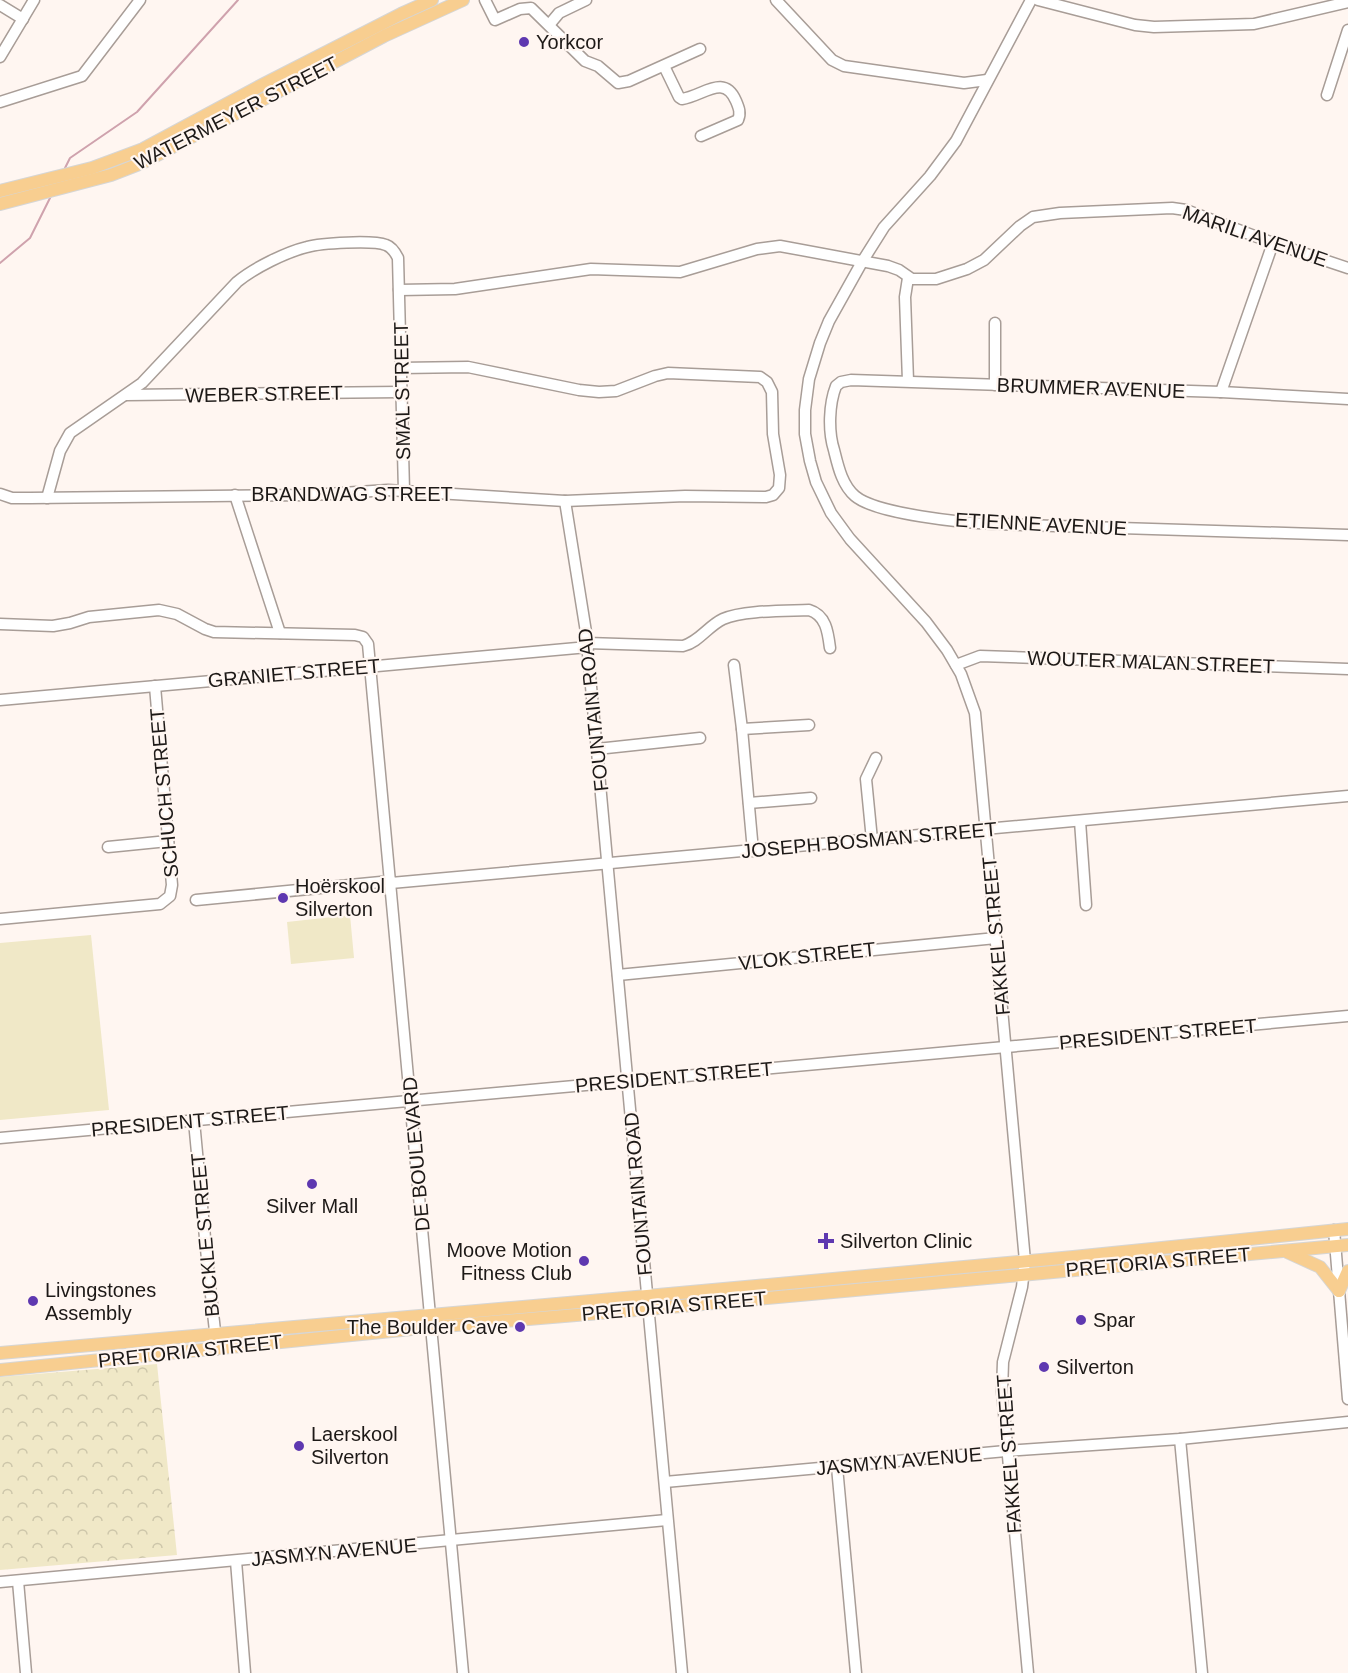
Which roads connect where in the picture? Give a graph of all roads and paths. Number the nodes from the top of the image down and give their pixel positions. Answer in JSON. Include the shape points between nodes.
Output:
{"nodes":[{"id":1,"x":34,"y":0,"type":"edge"},
{"id":2,"x":140,"y":0,"type":"edge"},
{"id":3,"x":432,"y":0,"type":"edge"},
{"id":4,"x":463,"y":0,"type":"edge"},
{"id":5,"x":485,"y":0,"type":"edge"},
{"id":6,"x":586,"y":0,"type":"edge"},
{"id":7,"x":776,"y":0,"type":"edge"},
{"id":8,"x":1031,"y":0,"type":"edge"},
{"id":9,"x":1038,"y":0,"type":"edge"},
{"id":10,"x":1348,"y":2,"type":"edge"},
{"id":11,"x":0,"y":5,"type":"edge"},
{"id":12,"x":23,"y":19,"type":"junction"},
{"id":13,"x":549,"y":25,"type":"junction"},
{"id":14,"x":1348,"y":30,"type":"edge"},
{"id":15,"x":1008,"y":45,"type":"junction"},
{"id":16,"x":700,"y":49,"type":"dead end"},
{"id":17,"x":0,"y":57,"type":"edge"},
{"id":18,"x":664,"y":66,"type":"junction"},
{"id":19,"x":987,"y":80,"type":"junction"},
{"id":20,"x":964,"y":83,"type":"junction"},
{"id":21,"x":1327,"y":95,"type":"dead end"},
{"id":22,"x":978,"y":99,"type":"junction"},
{"id":23,"x":0,"y":102,"type":"edge"},
{"id":24,"x":701,"y":136,"type":"dead end"},
{"id":25,"x":930,"y":176,"type":"junction"},
{"id":26,"x":0,"y":191,"type":"edge"},
{"id":27,"x":0,"y":204,"type":"edge"},
{"id":28,"x":1273,"y":243,"type":"junction"},
{"id":29,"x":862,"y":262,"type":"junction"},
{"id":30,"x":1348,"y":268,"type":"edge"},
{"id":31,"x":908,"y":278,"type":"junction"},
{"id":32,"x":399,"y":290,"type":"junction"},
{"id":33,"x":995,"y":323,"type":"dead end"},
{"id":34,"x":400,"y":368,"type":"junction"},
{"id":35,"x":908,"y":381,"type":"junction"},
{"id":36,"x":995,"y":385,"type":"junction"},
{"id":37,"x":836,"y":386,"type":"joint"},
{"id":38,"x":401,"y":392,"type":"junction"},
{"id":39,"x":1221,"y":392,"type":"junction"},
{"id":40,"x":126,"y":395,"type":"junction"},
{"id":41,"x":1348,"y":399,"type":"edge"},
{"id":42,"x":404,"y":491,"type":"junction"},
{"id":43,"x":0,"y":494,"type":"edge"},
{"id":44,"x":235,"y":495,"type":"junction"},
{"id":45,"x":47,"y":498,"type":"junction"},
{"id":46,"x":565,"y":501,"type":"junction"},
{"id":47,"x":1348,"y":535,"type":"edge"},
{"id":48,"x":0,"y":624,"type":"edge"},
{"id":49,"x":280,"y":633,"type":"junction"},
{"id":50,"x":587,"y":645,"type":"junction"},
{"id":51,"x":830,"y":648,"type":"dead end"},
{"id":52,"x":734,"y":665,"type":"dead end"},
{"id":53,"x":957,"y":665,"type":"junction"},
{"id":54,"x":371,"y":667,"type":"junction"},
{"id":55,"x":1348,"y":669,"type":"edge"},
{"id":56,"x":155,"y":686,"type":"junction"},
{"id":57,"x":0,"y":700,"type":"edge"},
{"id":58,"x":809,"y":725,"type":"dead end"},
{"id":59,"x":742,"y":729,"type":"junction"},
{"id":60,"x":700,"y":738,"type":"dead end"},
{"id":61,"x":597,"y":749,"type":"junction"},
{"id":62,"x":876,"y":758,"type":"dead end"},
{"id":63,"x":1348,"y":796,"type":"edge"},
{"id":64,"x":811,"y":798,"type":"dead end"},
{"id":65,"x":749,"y":803,"type":"junction"},
{"id":66,"x":1080,"y":820,"type":"junction"},
{"id":67,"x":986,"y":829,"type":"junction"},
{"id":68,"x":872,"y":840,"type":"junction"},
{"id":69,"x":168,"y":841,"type":"junction"},
{"id":70,"x":108,"y":847,"type":"dead end"},
{"id":71,"x":753,"y":851,"type":"junction"},
{"id":72,"x":608,"y":864,"type":"junction"},
{"id":73,"x":391,"y":882,"type":"junction"},
{"id":74,"x":196,"y":900,"type":"dead end"},
{"id":75,"x":1086,"y":905,"type":"dead end"},
{"id":76,"x":0,"y":919,"type":"edge"},
{"id":77,"x":996,"y":938,"type":"junction"},
{"id":78,"x":618,"y":975,"type":"junction"},
{"id":79,"x":1348,"y":1016,"type":"edge"},
{"id":80,"x":1006,"y":1048,"type":"junction"},
{"id":81,"x":627,"y":1081,"type":"junction"},
{"id":82,"x":410,"y":1100,"type":"junction"},
{"id":83,"x":194,"y":1120,"type":"junction"},
{"id":84,"x":0,"y":1138,"type":"edge"},
{"id":85,"x":1348,"y":1228,"type":"edge"},
{"id":86,"x":1334,"y":1230,"type":"junction"},
{"id":87,"x":1348,"y":1245,"type":"edge"},
{"id":88,"x":1335,"y":1246,"type":"junction"},
{"id":89,"x":1283,"y":1251,"type":"junction"},
{"id":90,"x":1025,"y":1261,"type":"junction"},
{"id":91,"x":1348,"y":1271,"type":"edge"},
{"id":92,"x":1024,"y":1275,"type":"junction"},
{"id":93,"x":1339,"y":1291,"type":"junction"},
{"id":94,"x":648,"y":1302,"type":"junction"},
{"id":95,"x":431,"y":1320,"type":"junction"},
{"id":96,"x":215,"y":1334,"type":"junction"},
{"id":97,"x":61,"y":1347,"type":"junction"},
{"id":98,"x":217,"y":1349,"type":"junction"},
{"id":99,"x":189,"y":1352,"type":"junction"},
{"id":100,"x":0,"y":1353,"type":"edge"},
{"id":101,"x":0,"y":1370,"type":"edge"},
{"id":102,"x":1348,"y":1399,"type":"edge"},
{"id":103,"x":1348,"y":1422,"type":"edge"},
{"id":104,"x":1180,"y":1439,"type":"junction"},
{"id":105,"x":1006,"y":1451,"type":"junction"},
{"id":106,"x":837,"y":1467,"type":"junction"},
{"id":107,"x":665,"y":1482,"type":"junction"},
{"id":108,"x":667,"y":1520,"type":"junction"},
{"id":109,"x":452,"y":1541,"type":"junction"},
{"id":110,"x":236,"y":1562,"type":"junction"},
{"id":111,"x":18,"y":1581,"type":"junction"},
{"id":112,"x":0,"y":1582,"type":"edge"},
{"id":113,"x":26,"y":1673,"type":"edge"},
{"id":114,"x":245,"y":1673,"type":"edge"},
{"id":115,"x":463,"y":1673,"type":"edge"},
{"id":116,"x":682,"y":1673,"type":"edge"},
{"id":117,"x":856,"y":1673,"type":"edge"},
{"id":118,"x":1028,"y":1673,"type":"edge"},
{"id":119,"x":1202,"y":1673,"type":"edge"}],
"edges":[{"from":1,"to":12,"type":"street"},
{"from":2,"to":23,"type":"street","via":[[82,76]]},
{"from":3,"to":26,"type":"main road","name":"WATERMEYER STREET","via":[[143,149],[78,172]]},
{"from":4,"to":27,"type":"main road","name":"WATERMEYER STREET","via":[[384,36],[142,163]]},
{"from":5,"to":13,"type":"street","via":[[494,19],[528,7]]},
{"from":6,"to":13,"type":"street","via":[[560,13]]},
{"from":7,"to":20,"type":"street","via":[[839,64]]},
{"from":8,"to":15,"type":"street"},
{"from":9,"to":10,"type":"street","via":[[1154,27],[1254,24]]},
{"from":11,"to":12,"type":"street"},
{"from":12,"to":17,"type":"street"},
{"from":13,"to":18,"type":"street","via":[[585,61],[598,66],[618,83]]},
{"from":14,"to":21,"type":"street"},
{"from":15,"to":19,"type":"street"},
{"from":15,"to":25,"type":"street","via":[[961,143],[941,170]]},
{"from":16,"to":18,"type":"street"},
{"from":18,"to":24,"type":"street","via":[[682,99],[722,86],[733,94],[740,111],[738,120]]},
{"from":19,"to":20,"type":"street"},
{"from":19,"to":22,"type":"street"},
{"from":20,"to":22,"type":"street"},
{"from":22,"to":25,"type":"street","via":[[956,141]]},
{"from":25,"to":29,"type":"street","name":"FAKKEL STREET","via":[[884,227]]},
{"from":28,"to":30,"type":"street","name":"MARILI AVENUE"},
{"from":28,"to":31,"type":"street","name":"MARILI AVENUE","via":[[1182,209],[1060,213],[1026,221],[984,260],[967,269],[936,279]]},
{"from":28,"to":39,"type":"street"},
{"from":29,"to":31,"type":"street","name":"MARILI AVENUE","via":[[895,268]]},
{"from":29,"to":32,"type":"street","name":"MARILI AVENUE","via":[[780,246],[680,272],[591,269],[460,289]]},
{"from":29,"to":53,"type":"street","name":"FAKKEL STREET","via":[[829,321],[812,369],[805,410],[810,461],[839,526],[932,629]]},
{"from":31,"to":35,"type":"street"},
{"from":32,"to":34,"type":"street","name":"SMAL STREET"},
{"from":32,"to":40,"type":"street","name":"SMAL STREET","via":[[398,258],[387,245],[333,244],[300,250],[237,282],[150,375]]},
{"from":33,"to":36,"type":"street"},
{"from":34,"to":38,"type":"street","name":"SMAL STREET"},
{"from":34,"to":46,"type":"street","name":"BRANDWAG STREET","via":[[468,367],[596,392],[616,391],[668,373],[760,377],[767,382],[772,392],[773,434],[780,475],[776,492],[770,496]]},
{"from":35,"to":36,"type":"street","name":"BRUMMER AVENUE"},
{"from":35,"to":37,"type":"street","name":"BRUMMER AVENUE","via":[[851,380]]},
{"from":36,"to":39,"type":"street","name":"BRUMMER AVENUE"},
{"from":37,"to":47,"type":"street","name":"ETIENNE AVENUE","via":[[830,423],[832,446],[846,485],[870,505],[974,523]]},
{"from":38,"to":40,"type":"street","name":"WEBER STREET"},
{"from":38,"to":42,"type":"street","name":"SMAL STREET"},
{"from":39,"to":41,"type":"street","name":"BRUMMER AVENUE"},
{"from":40,"to":45,"type":"street","via":[[67,437]]},
{"from":42,"to":44,"type":"street","name":"BRANDWAG STREET"},
{"from":42,"to":46,"type":"street","name":"BRANDWAG STREET"},
{"from":43,"to":45,"type":"street","name":"BRANDWAG STREET"},
{"from":44,"to":45,"type":"street","name":"BRANDWAG STREET"},
{"from":44,"to":49,"type":"street"},
{"from":46,"to":50,"type":"street","name":"FOUNTAIN ROAD"},
{"from":48,"to":49,"type":"street","via":[[53,626],[89,617],[159,610],[214,632]]},
{"from":49,"to":54,"type":"street","name":"DE BOULEVARD","via":[[363,637],[369,646]]},
{"from":50,"to":51,"type":"street","name":"GRANIET STREET","via":[[683,646],[726,618],[809,610],[823,620]]},
{"from":50,"to":54,"type":"street","name":"GRANIET STREET"},
{"from":50,"to":61,"type":"street","name":"FOUNTAIN ROAD"},
{"from":52,"to":59,"type":"street"},
{"from":53,"to":55,"type":"street","name":"WOUTER MALAN STREET","via":[[980,656]]},
{"from":53,"to":67,"type":"street","name":"FAKKEL STREET","via":[[975,713]]},
{"from":54,"to":56,"type":"street","name":"GRANIET STREET"},
{"from":54,"to":73,"type":"street","name":"DE BOULEVARD"},
{"from":56,"to":57,"type":"street","name":"GRANIET STREET"},
{"from":56,"to":69,"type":"street","name":"SCHUCH STREET"},
{"from":58,"to":59,"type":"street"},
{"from":59,"to":65,"type":"street"},
{"from":60,"to":61,"type":"street"},
{"from":61,"to":72,"type":"street","name":"FOUNTAIN ROAD"},
{"from":62,"to":68,"type":"street","via":[[866,779]]},
{"from":63,"to":66,"type":"street","name":"JOSEPH BOSMAN STREET"},
{"from":64,"to":65,"type":"street"},
{"from":65,"to":71,"type":"street"},
{"from":66,"to":67,"type":"street","name":"JOSEPH BOSMAN STREET"},
{"from":66,"to":75,"type":"street"},
{"from":67,"to":68,"type":"street","name":"JOSEPH BOSMAN STREET"},
{"from":67,"to":77,"type":"street","name":"FAKKEL STREET"},
{"from":68,"to":71,"type":"street","name":"JOSEPH BOSMAN STREET"},
{"from":69,"to":70,"type":"street"},
{"from":69,"to":76,"type":"street","name":"SCHUCH STREET","via":[[172,889],[161,904]]},
{"from":71,"to":72,"type":"street","name":"JOSEPH BOSMAN STREET"},
{"from":72,"to":73,"type":"street","name":"JOSEPH BOSMAN STREET"},
{"from":72,"to":78,"type":"street","name":"FOUNTAIN ROAD"},
{"from":73,"to":74,"type":"street","name":"JOSEPH BOSMAN STREET"},
{"from":73,"to":82,"type":"street","name":"DE BOULEVARD"},
{"from":77,"to":78,"type":"street","name":"VLOK STREET"},
{"from":77,"to":80,"type":"street","name":"FAKKEL STREET"},
{"from":78,"to":81,"type":"street","name":"FOUNTAIN ROAD"},
{"from":79,"to":80,"type":"street","name":"PRESIDENT STREET"},
{"from":80,"to":81,"type":"street","name":"PRESIDENT STREET"},
{"from":80,"to":90,"type":"street","name":"FAKKEL STREET"},
{"from":81,"to":82,"type":"street","name":"PRESIDENT STREET"},
{"from":81,"to":94,"type":"street","name":"FOUNTAIN ROAD"},
{"from":82,"to":83,"type":"street","name":"PRESIDENT STREET"},
{"from":82,"to":95,"type":"street","name":"DE BOULEVARD"},
{"from":83,"to":84,"type":"street","name":"PRESIDENT STREET"},
{"from":83,"to":96,"type":"street","name":"BUCKLE STREET"},
{"from":85,"to":86,"type":"main road","name":"PRETORIA STREET"},
{"from":86,"to":88,"type":"street"},
{"from":86,"to":90,"type":"main road","name":"PRETORIA STREET"},
{"from":87,"to":88,"type":"main road","name":"PRETORIA STREET"},
{"from":88,"to":89,"type":"main road","name":"PRETORIA STREET"},
{"from":88,"to":93,"type":"street"},
{"from":89,"to":92,"type":"main road","name":"PRETORIA STREET"},
{"from":89,"to":93,"type":"main road","via":[[1320,1267]]},
{"from":90,"to":92,"type":"street","name":"FAKKEL STREET"},
{"from":90,"to":94,"type":"main road","name":"PRETORIA STREET"},
{"from":91,"to":93,"type":"main road"},
{"from":92,"to":94,"type":"main road","name":"PRETORIA STREET"},
{"from":92,"to":105,"type":"street","name":"FAKKEL STREET","via":[[1003,1362]]},
{"from":93,"to":102,"type":"street"},
{"from":94,"to":95,"type":"main road","name":"PRETORIA STREET"},
{"from":94,"to":107,"type":"street","name":"FOUNTAIN ROAD"},
{"from":95,"to":96,"type":"main road","name":"PRETORIA STREET"},
{"from":95,"to":98,"type":"main road","name":"PRETORIA STREET"},
{"from":95,"to":109,"type":"street","name":"DE BOULEVARD"},
{"from":96,"to":97,"type":"main road","name":"PRETORIA STREET"},
{"from":96,"to":98,"type":"street","name":"BUCKLE STREET"},
{"from":97,"to":99,"type":"main road","via":[[72,1353],[173,1345]]},
{"from":97,"to":100,"type":"main road","name":"PRETORIA STREET"},
{"from":98,"to":99,"type":"main road","name":"PRETORIA STREET"},
{"from":99,"to":101,"type":"main road","name":"PRETORIA STREET"},
{"from":103,"to":104,"type":"street","name":"JASMYN AVENUE"},
{"from":104,"to":105,"type":"street","name":"JASMYN AVENUE"},
{"from":104,"to":119,"type":"street"},
{"from":105,"to":106,"type":"street","name":"JASMYN AVENUE"},
{"from":105,"to":118,"type":"street","name":"FAKKEL STREET"},
{"from":106,"to":107,"type":"street","name":"JASMYN AVENUE"},
{"from":106,"to":117,"type":"street"},
{"from":107,"to":108,"type":"street","name":"FOUNTAIN ROAD"},
{"from":108,"to":109,"type":"street","name":"JASMYN AVENUE"},
{"from":108,"to":116,"type":"street","name":"FOUNTAIN ROAD"},
{"from":109,"to":110,"type":"street","name":"JASMYN AVENUE"},
{"from":109,"to":115,"type":"street","name":"DE BOULEVARD"},
{"from":110,"to":111,"type":"street","name":"JASMYN AVENUE"},
{"from":110,"to":114,"type":"street"},
{"from":111,"to":112,"type":"street","name":"JASMYN AVENUE"},
{"from":111,"to":113,"type":"street"}]}
